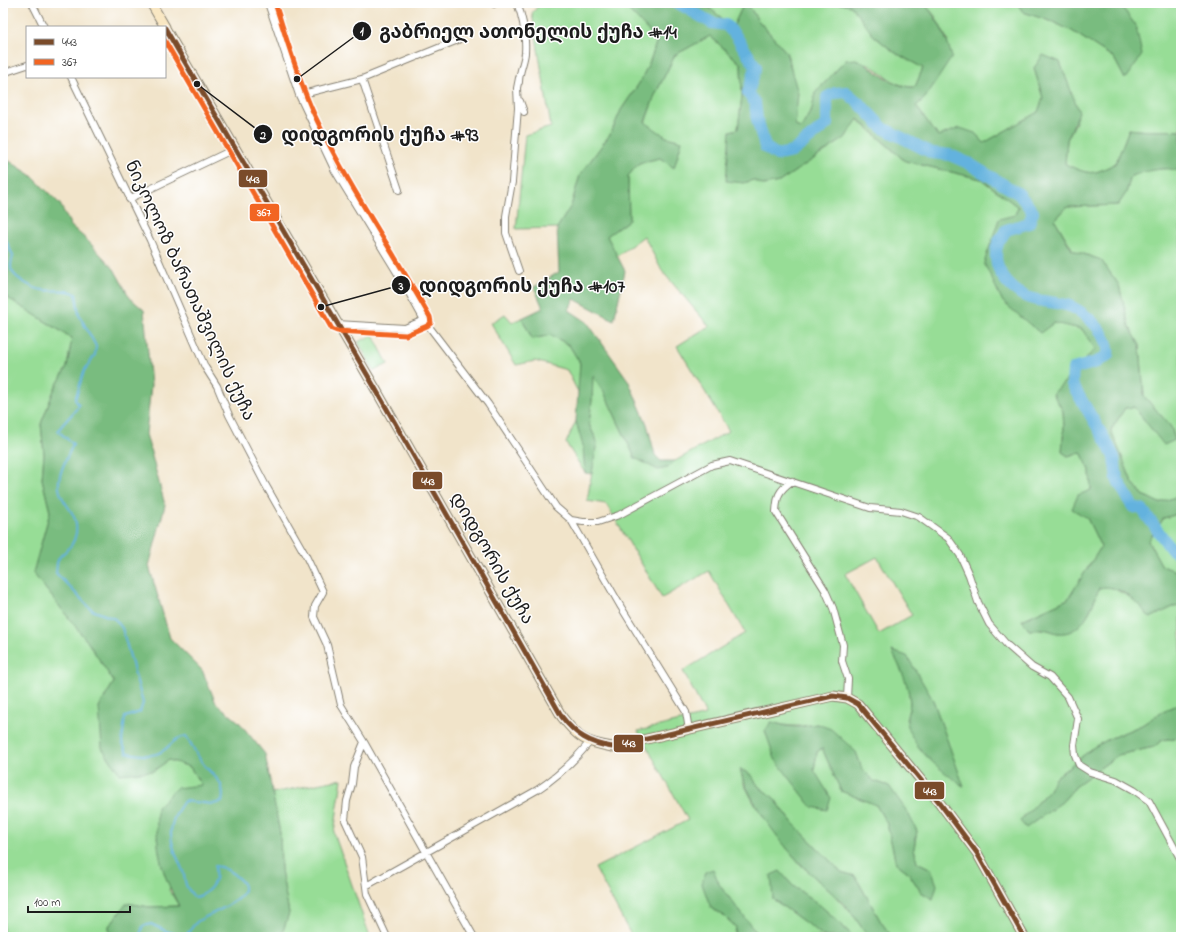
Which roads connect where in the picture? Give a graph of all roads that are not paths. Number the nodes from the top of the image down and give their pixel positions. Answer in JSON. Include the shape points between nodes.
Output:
{"nodes":[{"id":1,"x":32,"y":3,"type":"edge"},
{"id":2,"x":151,"y":3,"type":"edge"},
{"id":3,"x":268,"y":3,"type":"edge"},
{"id":4,"x":517,"y":3,"type":"edge"},
{"id":5,"x":44,"y":26,"type":"edge"},
{"id":6,"x":162,"y":26,"type":"edge"},
{"id":7,"x":166,"y":33,"type":"edge"},
{"id":8,"x":458,"y":40,"type":"dead end"},
{"id":9,"x":26,"y":65,"type":"edge"},
{"id":10,"x":3,"y":73,"type":"edge"},
{"id":11,"x":71,"y":78,"type":"edge"},
{"id":12,"x":519,"y":78,"type":"junction"},
{"id":13,"x":362,"y":79,"type":"junction"},
{"id":14,"x":299,"y":95,"type":"junction"},
{"id":15,"x":524,"y":112,"type":"dead end"},
{"id":16,"x":236,"y":148,"type":"junction"},
{"id":17,"x":400,"y":190,"type":"dead end"},
{"id":18,"x":129,"y":199,"type":"junction"},
{"id":19,"x":519,"y":271,"type":"dead end"},
{"id":20,"x":424,"y":320,"type":"junction"},
{"id":21,"x":337,"y":324,"type":"junction"},
{"id":22,"x":792,"y":481,"type":"junction"},
{"id":23,"x":571,"y":520,"type":"junction"},
{"id":24,"x":847,"y":698,"type":"junction"},
{"id":25,"x":689,"y":730,"type":"junction"},
{"id":26,"x":364,"y":742,"type":"junction"},
{"id":27,"x":589,"y":743,"type":"junction"},
{"id":28,"x":426,"y":852,"type":"junction"},
{"id":29,"x":1181,"y":860,"type":"edge"},
{"id":30,"x":366,"y":886,"type":"junction"},
{"id":31,"x":387,"y":937,"type":"edge"},
{"id":32,"x":474,"y":937,"type":"edge"},
{"id":33,"x":1024,"y":937,"type":"edge"}],
"edges":[{"from":1,"to":5,"type":"street"},
{"from":2,"to":6,"type":"street","name":"დიდგორის ქუჩა"},
{"from":3,"to":14,"type":"street"},
{"from":4,"to":12,"type":"street","via":[[521,13],[525,47]]},
{"from":7,"to":16,"type":"street","name":"დიდგორის ქუჩა"},
{"from":8,"to":13,"type":"street"},
{"from":9,"to":10,"type":"street"},
{"from":11,"to":18,"type":"street","name":"ნიკოლოზ ბარათაშვილის ქუჩა"},
{"from":12,"to":15,"type":"street","via":[[519,97]]},
{"from":12,"to":19,"type":"street","via":[[506,233]]},
{"from":13,"to":14,"type":"street"},
{"from":13,"to":17,"type":"street"},
{"from":14,"to":20,"type":"street","via":[[335,172]]},
{"from":16,"to":18,"type":"street"},
{"from":16,"to":21,"type":"street","name":"დიდგორის ქუჩა"},
{"from":18,"to":26,"type":"street","name":"ნიკოლოზ ბარათაშვილის ქუჩა","via":[[150,240],[205,367],[282,517],[306,556],[322,592],[315,606],[314,617],[327,645],[341,704]]},
{"from":20,"to":21,"type":"street","via":[[404,328]]},
{"from":20,"to":23,"type":"street","via":[[488,404],[556,507]]},
{"from":21,"to":27,"type":"street","name":"დიდგორის ქუჩა","via":[[562,717],[574,732]]},
{"from":22,"to":23,"type":"street","via":[[730,461],[712,465],[619,515],[598,522]]},
{"from":22,"to":24,"type":"street","via":[[781,489],[776,512],[825,590],[833,608],[843,646],[842,661],[848,679]]},
{"from":22,"to":29,"type":"street","via":[[870,508],[901,511],[919,517],[948,538],[960,555],[989,624],[1007,645],[1032,667],[1050,678],[1068,697],[1078,719],[1074,745],[1079,765],[1090,772],[1116,780],[1149,801]]},
{"from":23,"to":25,"type":"street","via":[[686,712]]},
{"from":24,"to":25,"type":"street","name":"დიდგორის ქუჩა","via":[[833,696]]},
{"from":24,"to":33,"type":"street","via":[[858,704],[944,808],[976,853]]},
{"from":25,"to":27,"type":"street","name":"დიდგორის ქუჩა","via":[[612,747]]},
{"from":26,"to":28,"type":"street","name":"ნიკოლოზ ბარათაშვილის ქუჩა"},
{"from":26,"to":30,"type":"street","via":[[354,767],[346,801],[345,820],[362,858]]},
{"from":27,"to":28,"type":"street","via":[[550,781]]},
{"from":28,"to":30,"type":"street"},
{"from":28,"to":32,"type":"street","name":"ნიკოლოზ ბარათაშვილის ქუჩა"},
{"from":30,"to":31,"type":"street","via":[[367,894]]}]}
